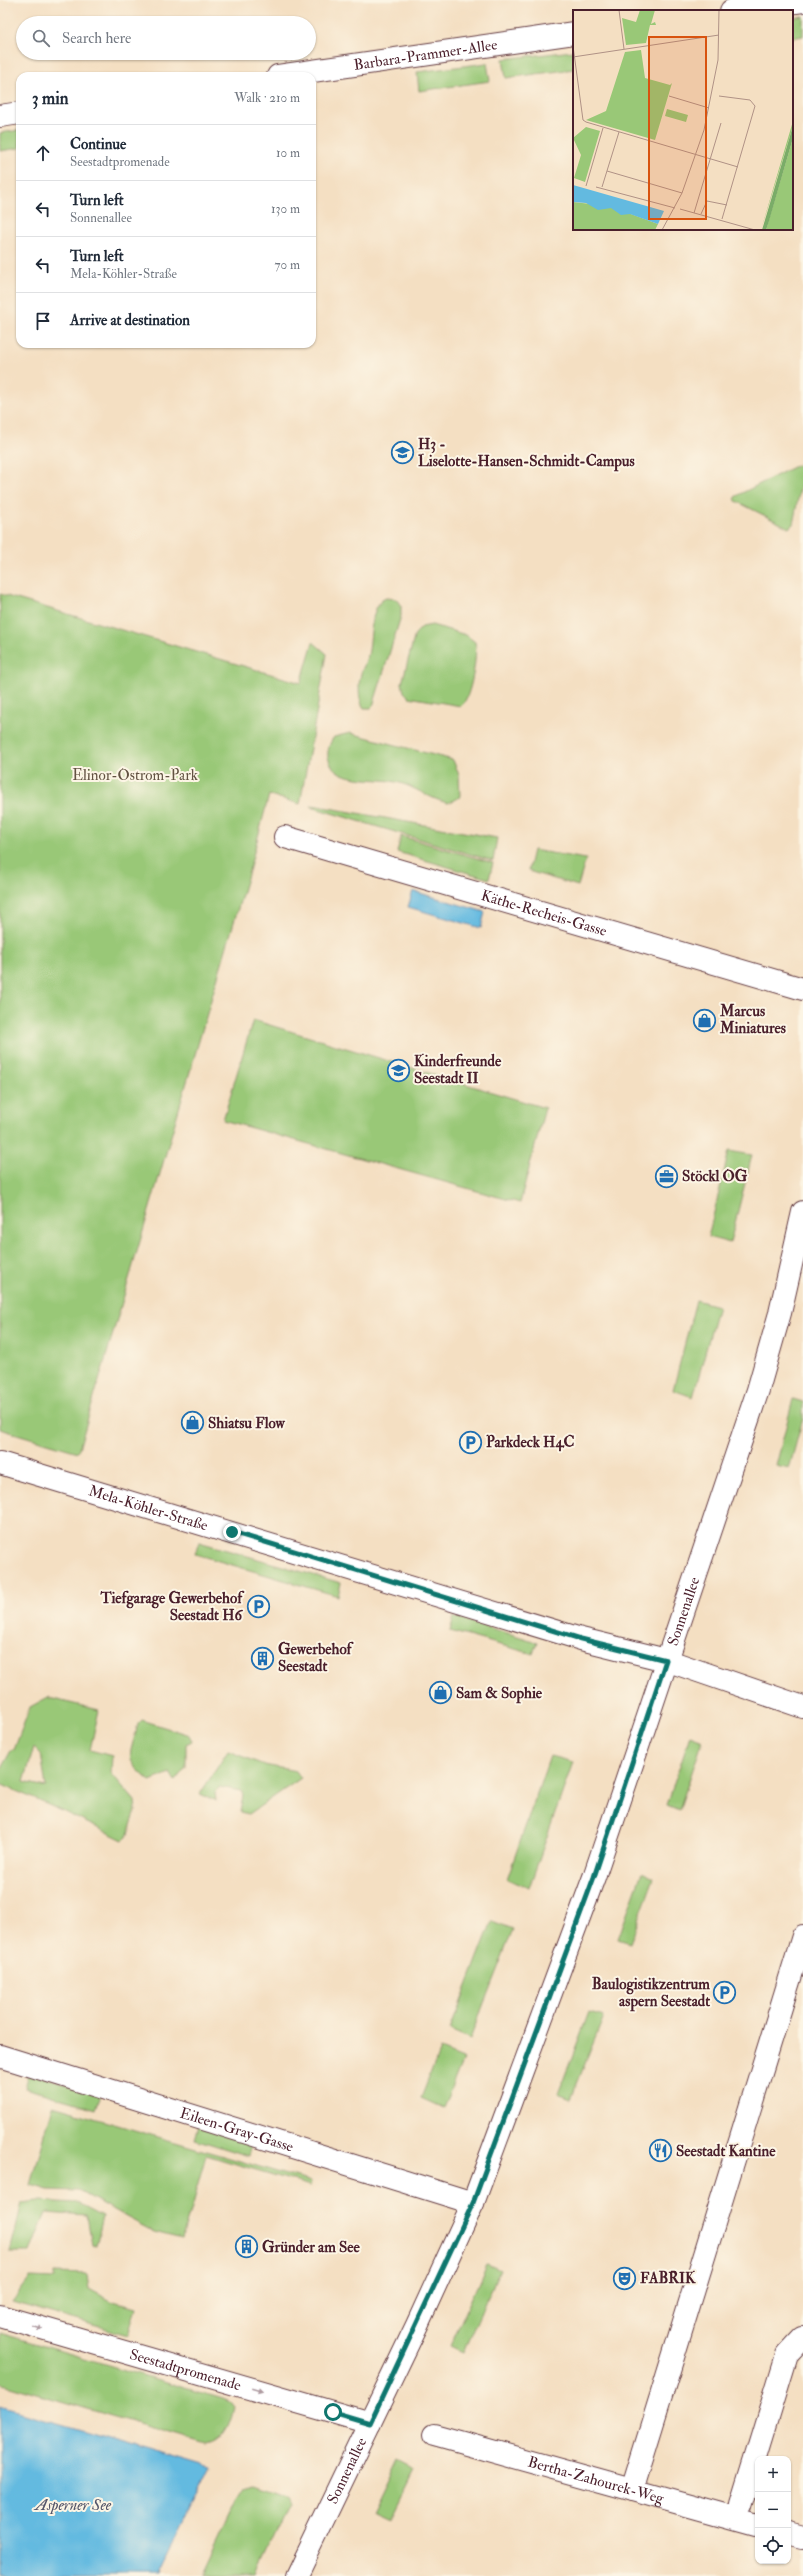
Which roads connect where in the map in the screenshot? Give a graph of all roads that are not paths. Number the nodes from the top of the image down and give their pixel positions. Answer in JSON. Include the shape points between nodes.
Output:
{"nodes":[{"id":1,"x":803,"y":1,"type":"edge"},
{"id":2,"x":738,"y":10,"type":"edge"},
{"id":3,"x":573,"y":33,"type":"edge"},
{"id":4,"x":306,"y":72,"type":"edge"},
{"id":5,"x":16,"y":114,"type":"edge"},
{"id":6,"x":0,"y":116,"type":"edge"},
{"id":7,"x":285,"y":837,"type":"dead end"},
{"id":8,"x":803,"y":989,"type":"edge"},
{"id":9,"x":803,"y":1212,"type":"edge"},
{"id":10,"x":0,"y":1463,"type":"edge"},
{"id":11,"x":666,"y":1660,"type":"junction"},
{"id":12,"x":803,"y":1707,"type":"edge"},
{"id":13,"x":803,"y":1936,"type":"edge"},
{"id":14,"x":0,"y":2056,"type":"edge"},
{"id":15,"x":473,"y":2203,"type":"junction"},
{"id":16,"x":0,"y":2316,"type":"edge"},
{"id":17,"x":803,"y":2338,"type":"edge"},
{"id":18,"x":370,"y":2423,"type":"junction"},
{"id":19,"x":434,"y":2435,"type":"dead end"},
{"id":20,"x":632,"y":2490,"type":"junction"},
{"id":21,"x":741,"y":2505,"type":"dead end"},
{"id":22,"x":755,"y":2524,"type":"edge"},
{"id":23,"x":791,"y":2534,"type":"edge"},
{"id":24,"x":803,"y":2537,"type":"edge"},
{"id":25,"x":296,"y":2576,"type":"edge"}],
"edges":[{"from":1,"to":2,"type":"street"},
{"from":3,"to":4,"type":"street","name":"Barbara-Prammer-Allee"},
{"from":5,"to":6,"type":"street"},
{"from":7,"to":8,"type":"street","name":"Käthe-Recheis-Gasse"},
{"from":9,"to":11,"type":"street","name":"Sonnenallee","via":[[780,1313],[758,1390],[730,1479]]},
{"from":10,"to":11,"type":"street","name":"Mela-Köhler-Straße","via":[[581,1639]]},
{"from":11,"to":12,"type":"street","name":"Mela-Köhler-Straße"},
{"from":11,"to":15,"type":"street","name":"Sonnenallee","via":[[594,1877]]},
{"from":13,"to":20,"type":"street"},
{"from":14,"to":15,"type":"street","name":"Eileen-Gray-Gasse"},
{"from":15,"to":18,"type":"street","name":"Sonnenallee"},
{"from":16,"to":18,"type":"street","name":"Seestadtpromenade","one_way":true},
{"from":17,"to":21,"type":"street","via":[[787,2355]]},
{"from":18,"to":25,"type":"street","name":"Sonnenallee"},
{"from":19,"to":20,"type":"street","name":"Bertha-Zahourek-Weg"},
{"from":20,"to":22,"type":"street","name":"Bertha-Zahourek-Weg"},
{"from":23,"to":24,"type":"street"}]}
